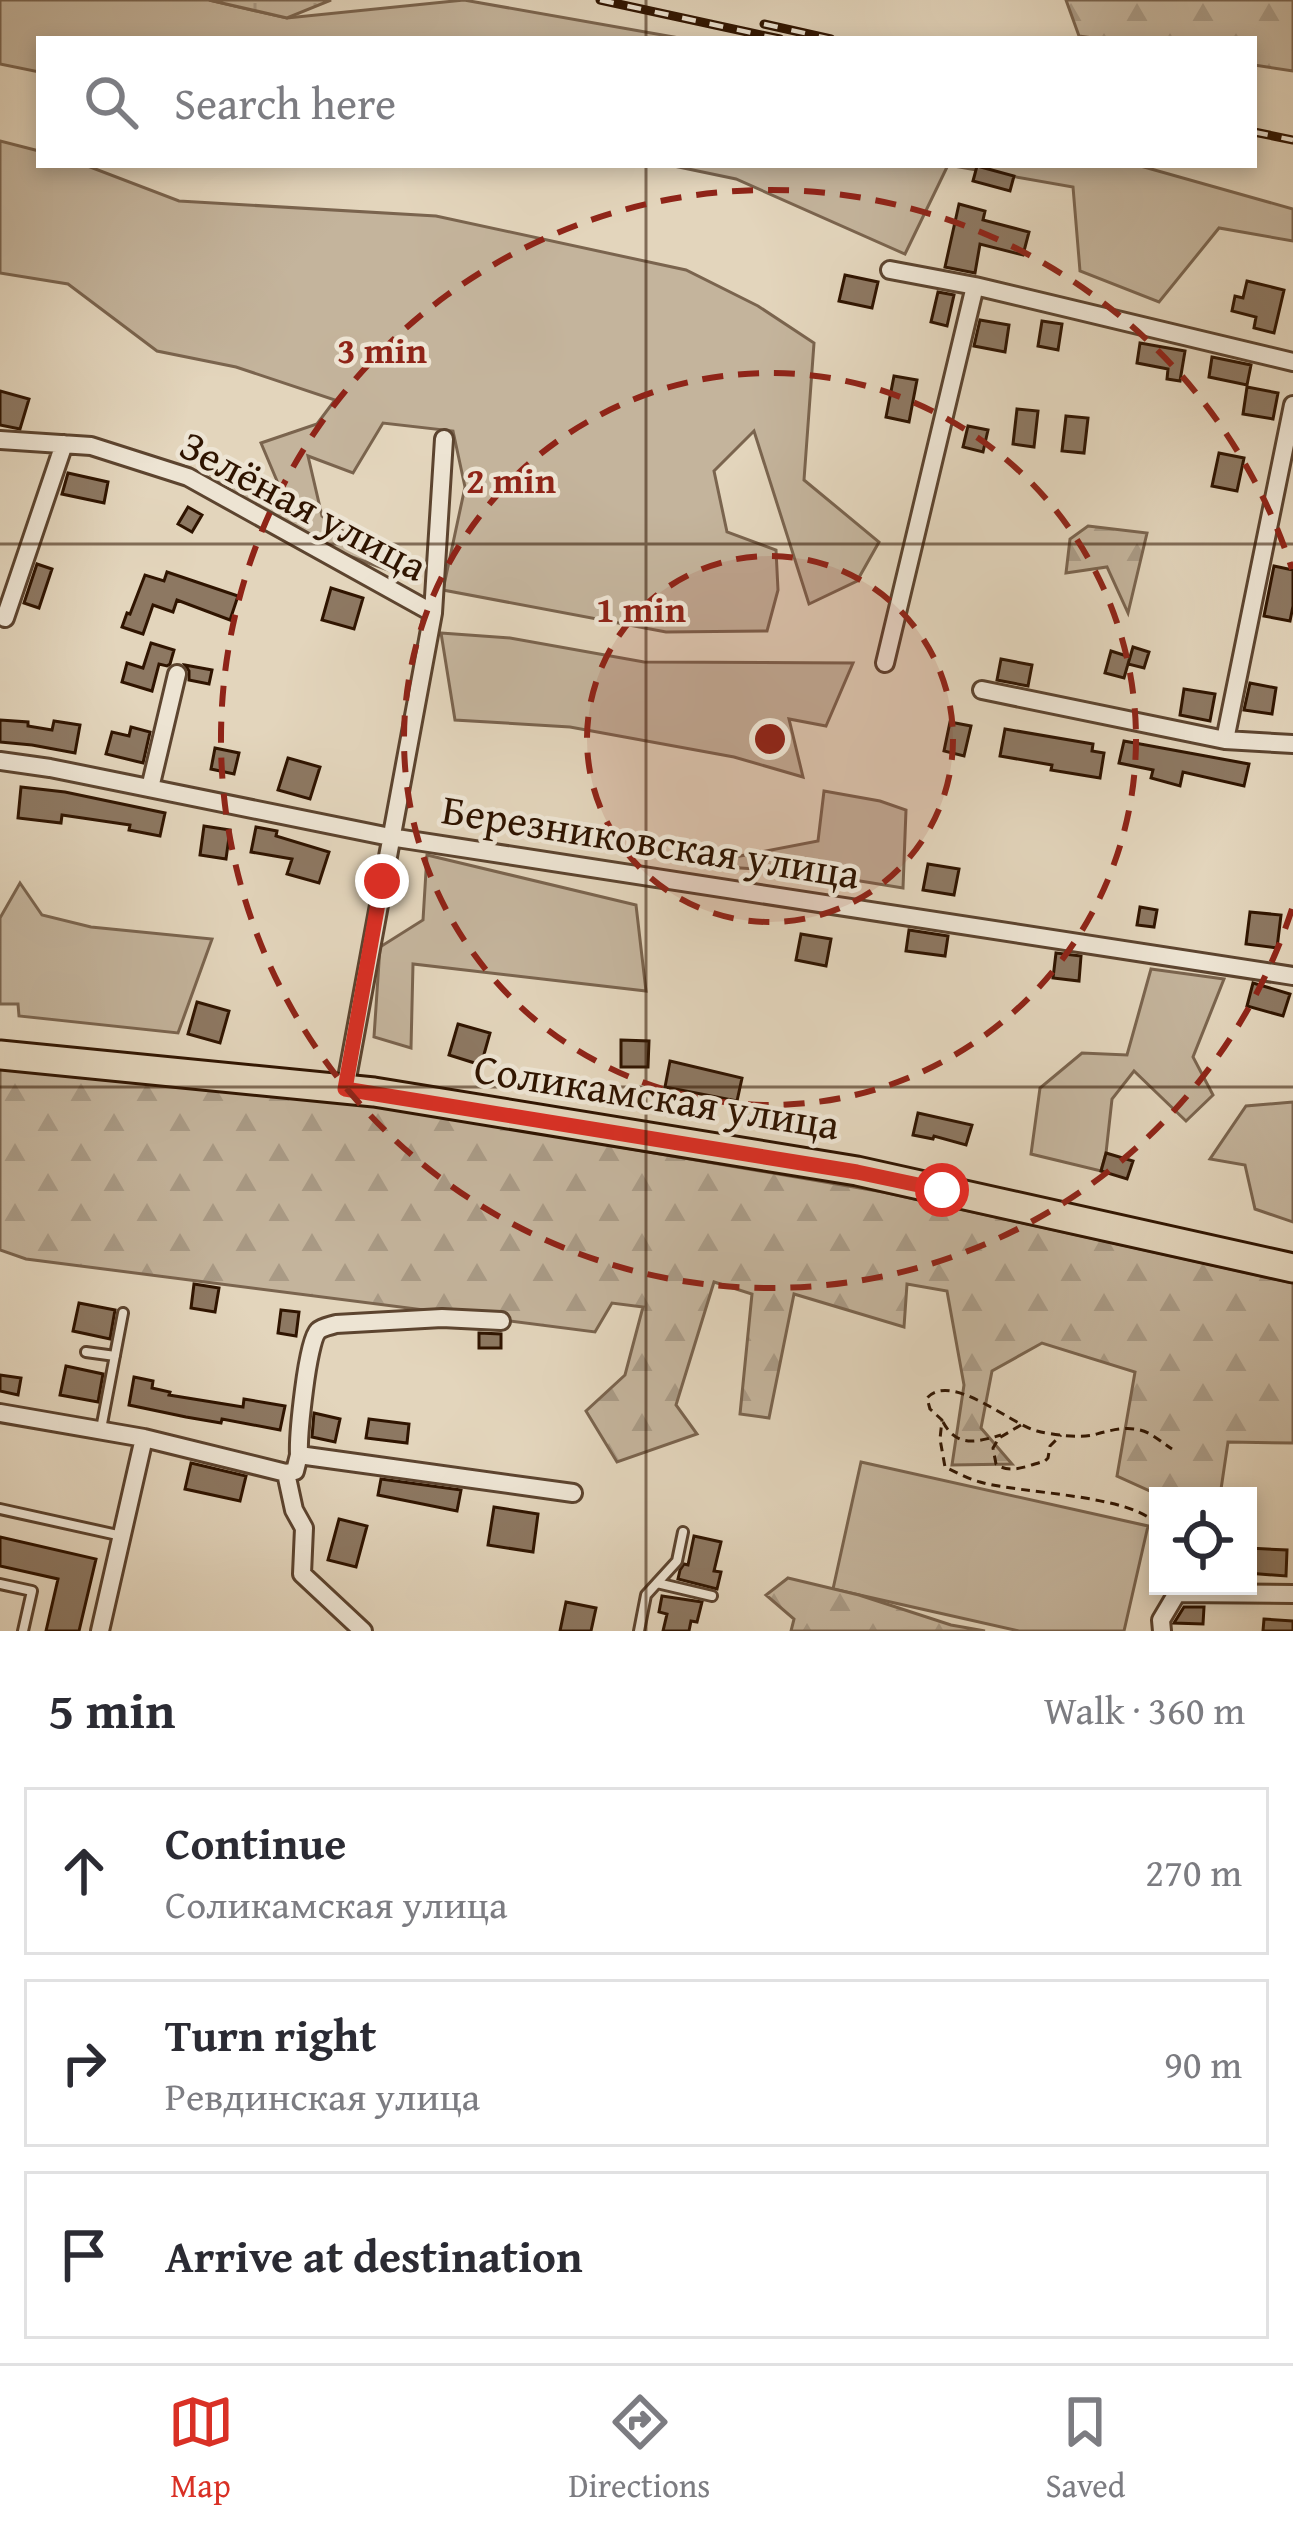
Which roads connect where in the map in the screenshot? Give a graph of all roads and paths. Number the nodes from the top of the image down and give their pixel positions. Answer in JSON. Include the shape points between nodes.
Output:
{"nodes":[{"id":1,"x":890,"y":271,"type":"dead end"},
{"id":2,"x":975,"y":286,"type":"junction"},
{"id":3,"x":1293,"y":362,"type":"edge"},
{"id":4,"x":1293,"y":405,"type":"edge"},
{"id":5,"x":444,"y":439,"type":"dead end"},
{"id":6,"x":0,"y":440,"type":"edge"},
{"id":7,"x":64,"y":444,"type":"junction"},
{"id":8,"x":433,"y":614,"type":"junction"},
{"id":9,"x":5,"y":618,"type":"dead end"},
{"id":10,"x":885,"y":663,"type":"dead end"},
{"id":11,"x":177,"y":674,"type":"dead end"},
{"id":12,"x":982,"y":690,"type":"dead end"},
{"id":13,"x":1225,"y":740,"type":"junction"},
{"id":14,"x":1293,"y":744,"type":"edge"},
{"id":15,"x":0,"y":761,"type":"edge"},
{"id":16,"x":150,"y":788,"type":"junction"},
{"id":17,"x":390,"y":837,"type":"junction"},
{"id":18,"x":1293,"y":976,"type":"edge"},
{"id":19,"x":0,"y":1055,"type":"edge"},
{"id":20,"x":345,"y":1089,"type":"junction"},
{"id":21,"x":1293,"y":1268,"type":"edge"},
{"id":22,"x":123,"y":1313,"type":"dead end"},
{"id":23,"x":501,"y":1321,"type":"dead end"},
{"id":24,"x":86,"y":1352,"type":"dead end"},
{"id":25,"x":115,"y":1356,"type":"junction"},
{"id":26,"x":0,"y":1413,"type":"edge"},
{"id":27,"x":942,"y":1420,"type":"junction"},
{"id":28,"x":1021,"y":1425,"type":"junction"},
{"id":29,"x":101,"y":1431,"type":"junction"},
{"id":30,"x":1008,"y":1433,"type":"junction"},
{"id":31,"x":1062,"y":1434,"type":"junction"},
{"id":32,"x":145,"y":1438,"type":"junction"},
{"id":33,"x":1172,"y":1449,"type":"dead end"},
{"id":34,"x":299,"y":1455,"type":"junction"},
{"id":35,"x":286,"y":1473,"type":"junction"},
{"id":36,"x":573,"y":1492,"type":"dead end"},
{"id":37,"x":0,"y":1509,"type":"edge"},
{"id":38,"x":1149,"y":1517,"type":"edge"},
{"id":39,"x":683,"y":1532,"type":"dead end"},
{"id":40,"x":122,"y":1536,"type":"junction"},
{"id":41,"x":657,"y":1583,"type":"junction"},
{"id":42,"x":0,"y":1584,"type":"edge"},
{"id":43,"x":1293,"y":1594,"type":"edge"},
{"id":44,"x":712,"y":1596,"type":"dead end"},
{"id":45,"x":23,"y":1631,"type":"edge"},
{"id":46,"x":100,"y":1631,"type":"edge"},
{"id":47,"x":363,"y":1631,"type":"edge"},
{"id":48,"x":639,"y":1631,"type":"edge"},
{"id":49,"x":1162,"y":1631,"type":"edge"}],
"edges":[{"from":1,"to":2,"type":"street"},
{"from":2,"to":3,"type":"street"},
{"from":2,"to":10,"type":"street"},
{"from":4,"to":13,"type":"street"},
{"from":5,"to":8,"type":"street"},
{"from":6,"to":7,"type":"street","name":"Зелёная улица"},
{"from":7,"to":8,"type":"street","name":"Зелёная улица","via":[[188,477]]},
{"from":7,"to":9,"type":"street"},
{"from":8,"to":17,"type":"street"},
{"from":11,"to":16,"type":"street"},
{"from":12,"to":13,"type":"street"},
{"from":13,"to":14,"type":"street"},
{"from":15,"to":16,"type":"street","name":"Березниковская улица"},
{"from":16,"to":17,"type":"street","name":"Березниковская улица"},
{"from":17,"to":18,"type":"street","name":"Березниковская улица"},
{"from":17,"to":20,"type":"street"},
{"from":19,"to":20,"type":"main road","name":"Соликамская улица"},
{"from":20,"to":21,"type":"main road","name":"Соликамская улица","via":[[857,1172]]},
{"from":22,"to":25,"type":"lane"},
{"from":23,"to":34,"type":"street","via":[[323,1328],[313,1340],[299,1407]]},
{"from":24,"to":25,"type":"lane"},
{"from":25,"to":29,"type":"lane"},
{"from":26,"to":29,"type":"street"},
{"from":27,"to":28,"type":"path","via":[[927,1398],[940,1389]]},
{"from":27,"to":30,"type":"path","via":[[973,1443]]},
{"from":27,"to":38,"type":"path","via":[[945,1467],[980,1482]]},
{"from":28,"to":30,"type":"path"},
{"from":28,"to":31,"type":"path"},
{"from":29,"to":32,"type":"street"},
{"from":30,"to":31,"type":"path","via":[[993,1448],[1005,1470],[1045,1461]]},
{"from":31,"to":33,"type":"path","via":[[1129,1428]]},
{"from":32,"to":35,"type":"street"},
{"from":32,"to":40,"type":"street"},
{"from":34,"to":35,"type":"street","via":[[295,1471]]},
{"from":34,"to":36,"type":"street"},
{"from":35,"to":47,"type":"street","via":[[304,1528],[304,1578]]},
{"from":37,"to":40,"type":"lane"},
{"from":39,"to":41,"type":"lane","via":[[677,1561]]},
{"from":40,"to":46,"type":"street"},
{"from":41,"to":44,"type":"lane"},
{"from":41,"to":48,"type":"lane","via":[[646,1595]]},
{"from":42,"to":45,"type":"lane","via":[[32,1592]]},
{"from":43,"to":49,"type":"street","via":[[1177,1593]]}]}
